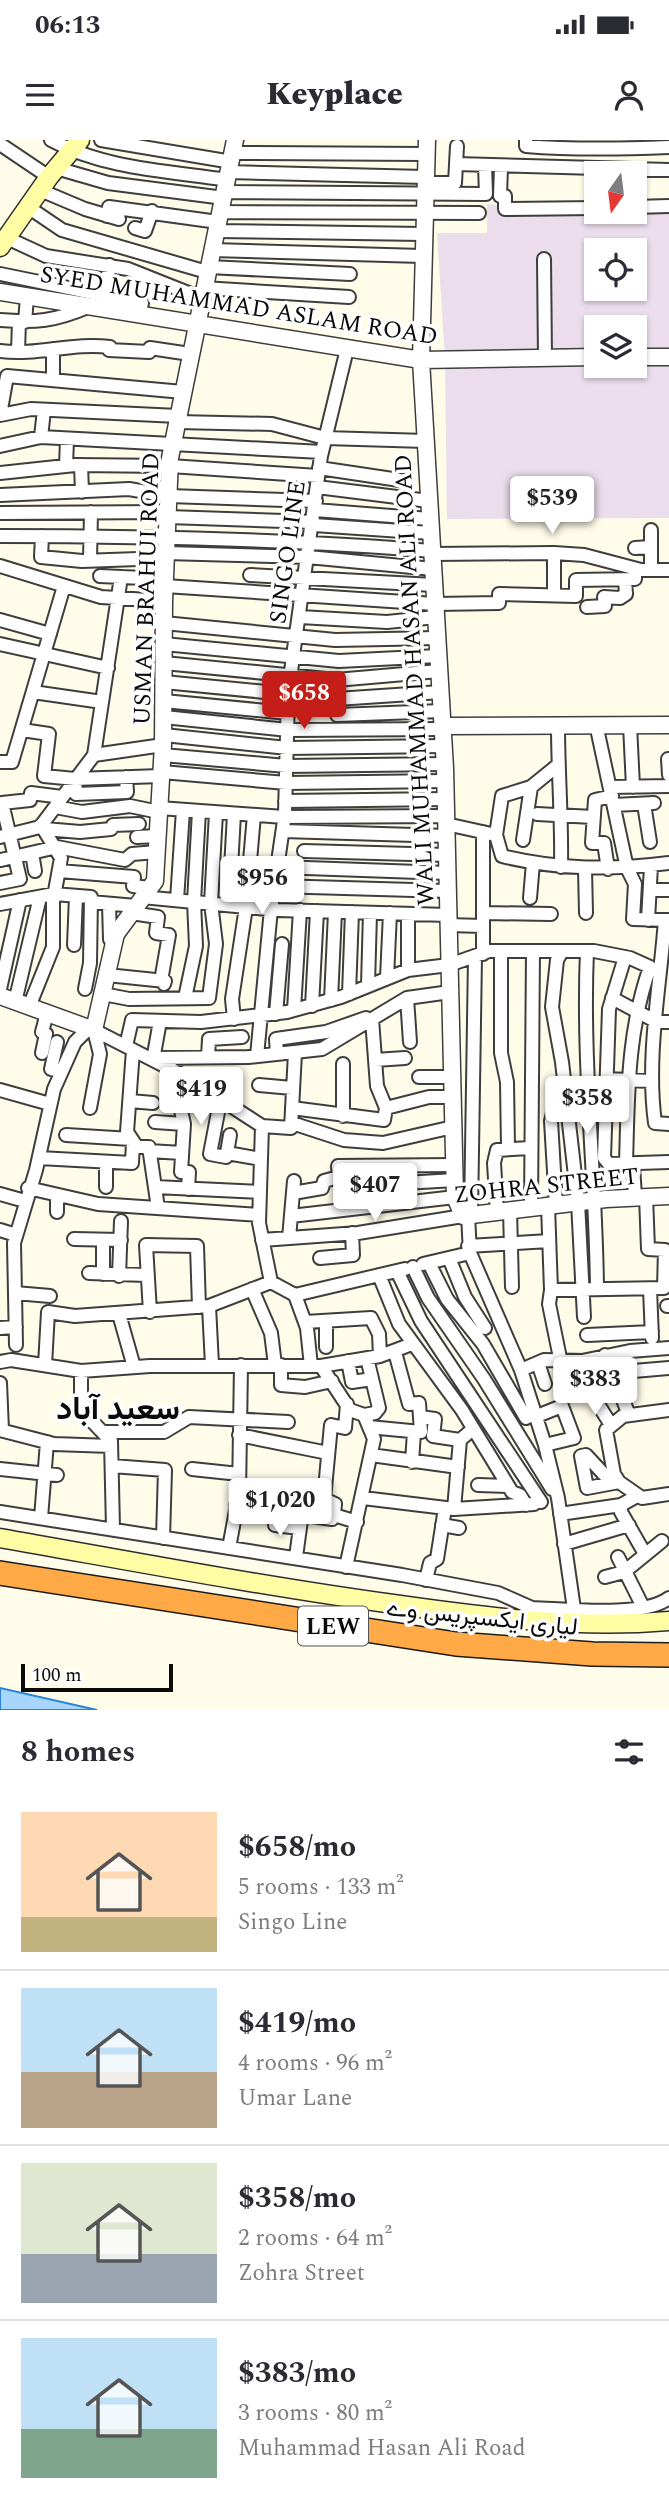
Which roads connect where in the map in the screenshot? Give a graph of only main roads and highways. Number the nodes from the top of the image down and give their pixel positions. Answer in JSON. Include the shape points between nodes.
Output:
{"nodes":[{"id":1,"x":75,"y":145,"type":"edge"},
{"id":2,"x":3,"y":242,"type":"edge"},
{"id":3,"x":0,"y":1538,"type":"edge"},
{"id":4,"x":0,"y":1573,"type":"edge"},
{"id":5,"x":669,"y":1621,"type":"edge"},
{"id":6,"x":669,"y":1655,"type":"edge"}],
"edges":[{"from":1,"to":2,"type":"main road"},
{"from":3,"to":5,"type":"main road","via":[[326,1595],[486,1617]]},
{"from":4,"to":6,"type":"highway","name":"لیاری ایکسپریس وے","number":"LEW","via":[[456,1644]]}]}
